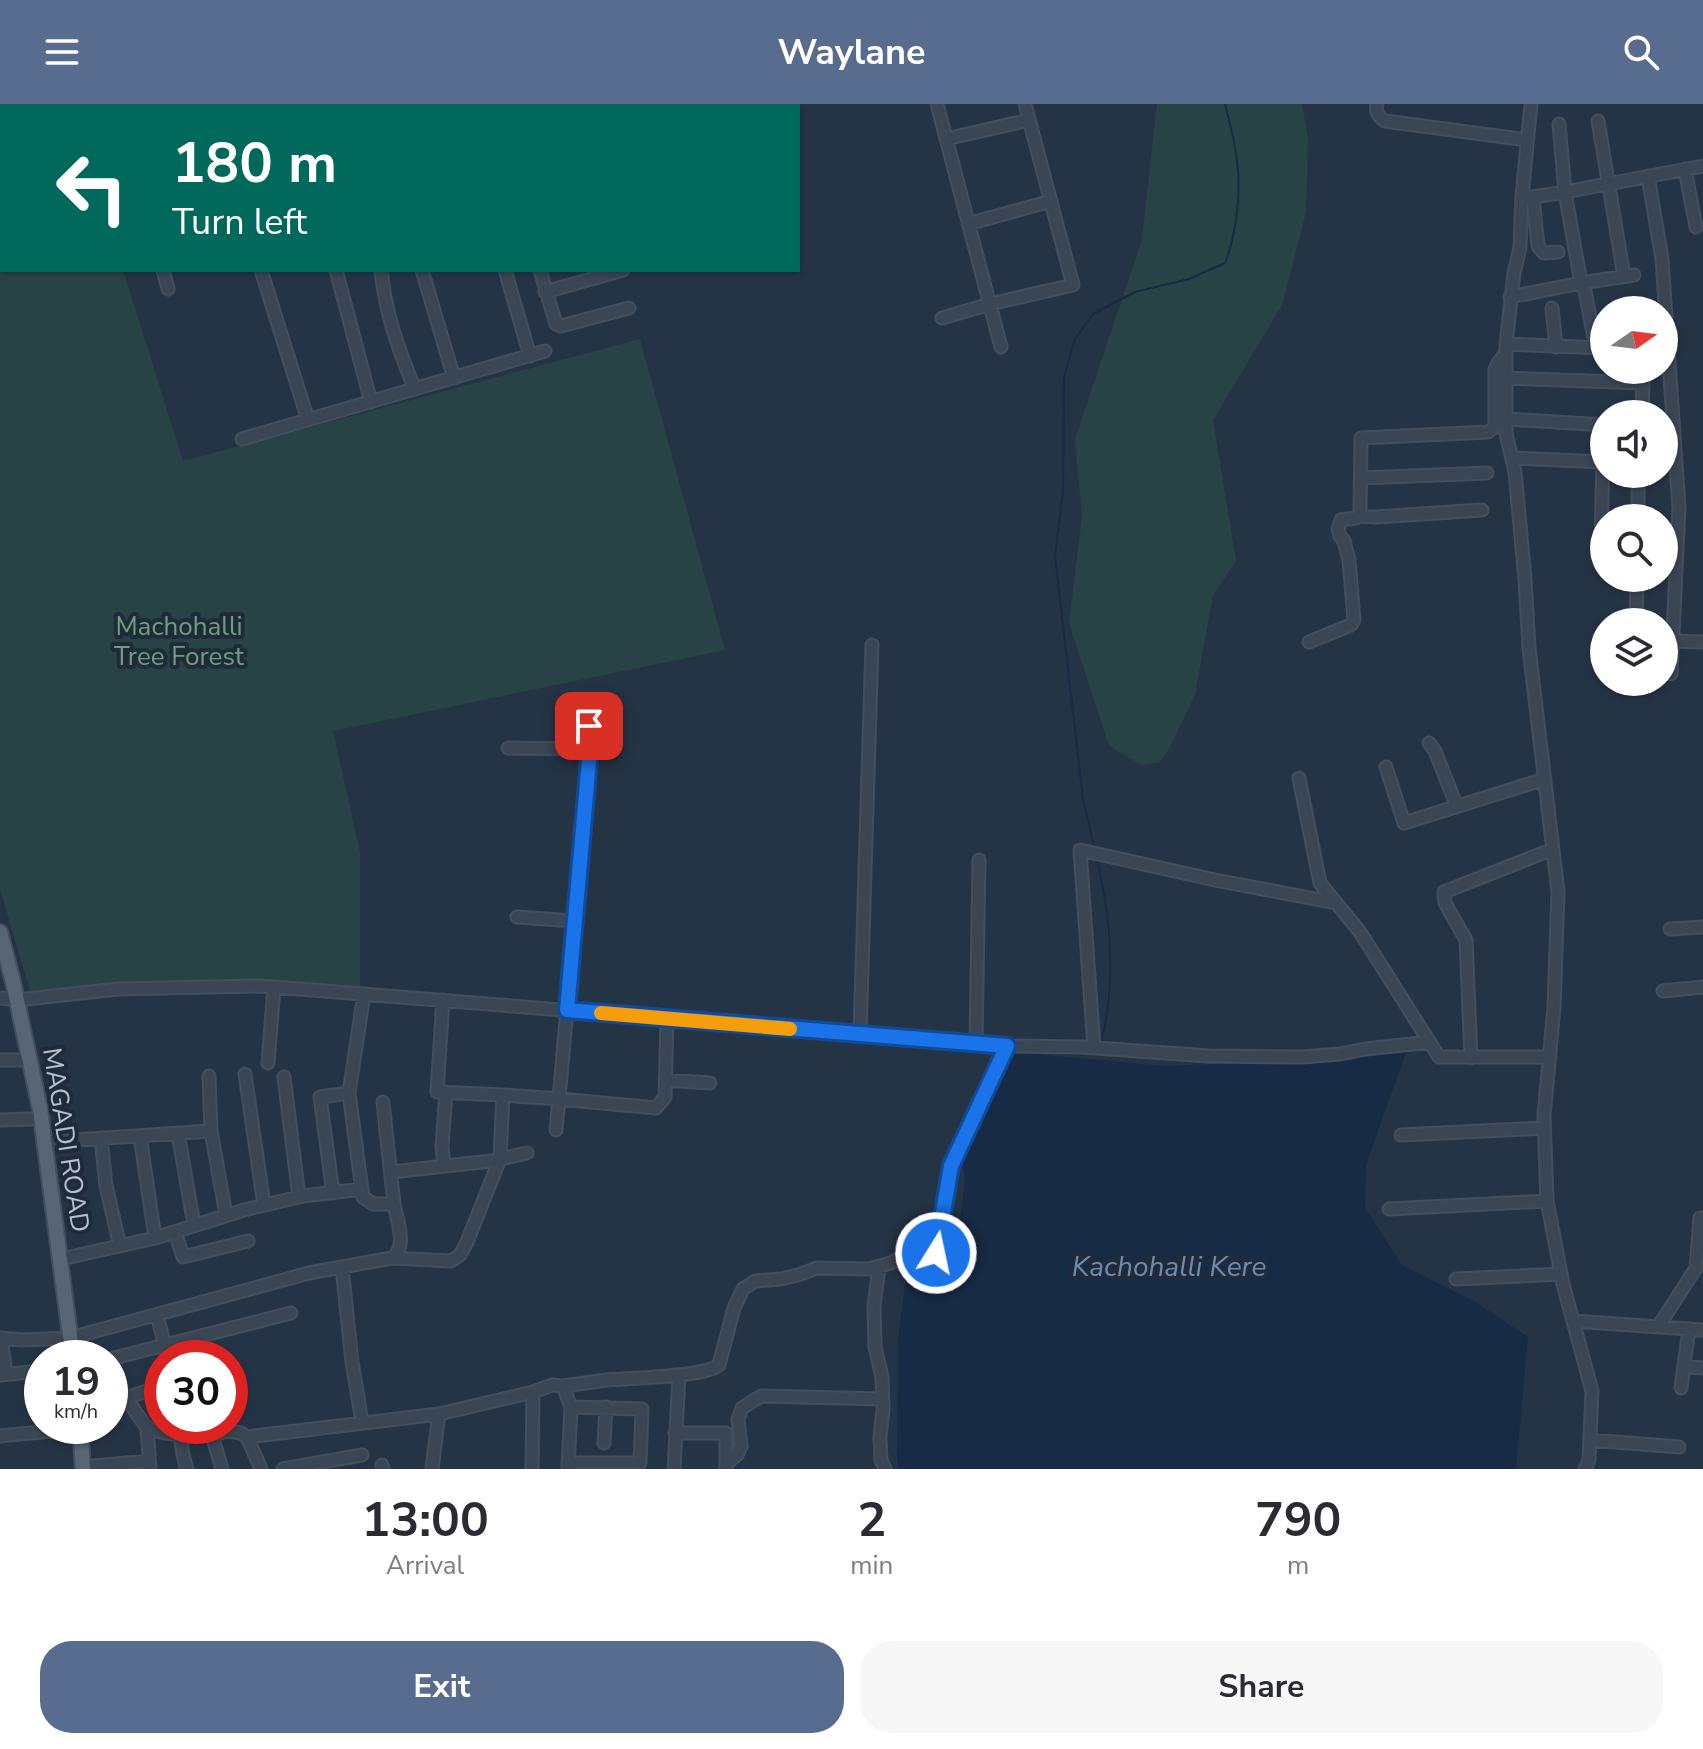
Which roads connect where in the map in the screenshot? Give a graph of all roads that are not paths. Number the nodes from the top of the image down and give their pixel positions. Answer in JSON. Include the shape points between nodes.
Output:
{"nodes":[{"id":1,"x":937,"y":104,"type":"edge"},
{"id":2,"x":1025,"y":104,"type":"edge"},
{"id":3,"x":1377,"y":104,"type":"edge"},
{"id":4,"x":1531,"y":104,"type":"edge"},
{"id":5,"x":1029,"y":120,"type":"junction"},
{"id":6,"x":1598,"y":121,"type":"dead end"},
{"id":7,"x":1559,"y":124,"type":"dead end"},
{"id":8,"x":946,"y":139,"type":"junction"},
{"id":9,"x":1527,"y":140,"type":"junction"},
{"id":10,"x":1703,"y":166,"type":"edge"},
{"id":11,"x":1685,"y":169,"type":"junction"},
{"id":12,"x":1648,"y":176,"type":"junction"},
{"id":13,"x":1609,"y":183,"type":"junction"},
{"id":14,"x":1565,"y":192,"type":"junction"},
{"id":15,"x":1527,"y":196,"type":"junction"},
{"id":16,"x":1051,"y":201,"type":"junction"},
{"id":17,"x":968,"y":224,"type":"junction"},
{"id":18,"x":1696,"y":227,"type":"dead end"},
{"id":19,"x":1558,"y":252,"type":"dead end"},
{"id":20,"x":164,"y":272,"type":"edge"},
{"id":21,"x":262,"y":272,"type":"edge"},
{"id":22,"x":337,"y":272,"type":"edge"},
{"id":23,"x":381,"y":272,"type":"edge"},
{"id":24,"x":423,"y":272,"type":"edge"},
{"id":25,"x":506,"y":272,"type":"edge"},
{"id":26,"x":540,"y":272,"type":"edge"},
{"id":27,"x":616,"y":272,"type":"edge"},
{"id":28,"x":1581,"y":283,"type":"junction"},
{"id":29,"x":168,"y":289,"type":"dead end"},
{"id":30,"x":545,"y":292,"type":"junction"},
{"id":31,"x":1510,"y":297,"type":"junction"},
{"id":32,"x":990,"y":304,"type":"junction"},
{"id":33,"x":629,"y":308,"type":"dead end"},
{"id":34,"x":1552,"y":308,"type":"dead end"},
{"id":35,"x":1590,"y":310,"type":"edge"},
{"id":36,"x":942,"y":318,"type":"dead end"},
{"id":37,"x":1001,"y":347,"type":"dead end"},
{"id":38,"x":1556,"y":347,"type":"junction"},
{"id":39,"x":1590,"y":348,"type":"edge"},
{"id":40,"x":1506,"y":349,"type":"junction"},
{"id":41,"x":545,"y":351,"type":"dead end"},
{"id":42,"x":530,"y":356,"type":"junction"},
{"id":43,"x":454,"y":378,"type":"junction"},
{"id":44,"x":1505,"y":378,"type":"junction"},
{"id":45,"x":415,"y":389,"type":"junction"},
{"id":46,"x":1642,"y":400,"type":"edge"},
{"id":47,"x":371,"y":402,"type":"junction"},
{"id":48,"x":1507,"y":419,"type":"junction"},
{"id":49,"x":308,"y":420,"type":"junction"},
{"id":50,"x":1590,"y":424,"type":"edge"},
{"id":51,"x":242,"y":439,"type":"dead end"},
{"id":52,"x":1512,"y":458,"type":"junction"},
{"id":53,"x":1590,"y":461,"type":"edge"},
{"id":54,"x":1487,"y":473,"type":"dead end"},
{"id":55,"x":1361,"y":478,"type":"junction"},
{"id":56,"x":1482,"y":510,"type":"dead end"},
{"id":57,"x":1358,"y":516,"type":"junction"},
{"id":58,"x":1674,"y":608,"type":"edge"},
{"id":59,"x":1678,"y":641,"type":"edge"},
{"id":60,"x":1309,"y":642,"type":"dead end"},
{"id":61,"x":1703,"y":642,"type":"edge"},
{"id":62,"x":872,"y":645,"type":"dead end"},
{"id":63,"x":588,"y":703,"type":"dead end"},
{"id":64,"x":1429,"y":743,"type":"dead end"},
{"id":65,"x":508,"y":748,"type":"dead end"},
{"id":66,"x":590,"y":749,"type":"junction"},
{"id":67,"x":1386,"y":767,"type":"dead end"},
{"id":68,"x":1299,"y":778,"type":"dead end"},
{"id":69,"x":1545,"y":779,"type":"junction"},
{"id":70,"x":1457,"y":807,"type":"junction"},
{"id":71,"x":1553,"y":849,"type":"junction"},
{"id":72,"x":979,"y":860,"type":"dead end"},
{"id":73,"x":1336,"y":903,"type":"junction"},
{"id":74,"x":517,"y":917,"type":"dead end"},
{"id":75,"x":575,"y":921,"type":"junction"},
{"id":76,"x":1703,"y":927,"type":"edge"},
{"id":77,"x":1670,"y":929,"type":"dead end"},
{"id":78,"x":0,"y":932,"type":"edge"},
{"id":79,"x":0,"y":968,"type":"edge"},
{"id":80,"x":274,"y":987,"type":"junction"},
{"id":81,"x":1703,"y":987,"type":"edge"},
{"id":82,"x":1663,"y":991,"type":"dead end"},
{"id":83,"x":364,"y":994,"type":"junction"},
{"id":84,"x":8,"y":999,"type":"edge"},
{"id":85,"x":443,"y":1000,"type":"junction"},
{"id":86,"x":567,"y":1010,"type":"junction"},
{"id":87,"x":667,"y":1019,"type":"junction"},
{"id":88,"x":860,"y":1034,"type":"junction"},
{"id":89,"x":1430,"y":1042,"type":"junction"},
{"id":90,"x":976,"y":1043,"type":"junction"},
{"id":91,"x":1007,"y":1046,"type":"junction"},
{"id":92,"x":1100,"y":1049,"type":"junction"},
{"id":93,"x":1550,"y":1057,"type":"junction"},
{"id":94,"x":1471,"y":1058,"type":"junction"},
{"id":95,"x":0,"y":1060,"type":"edge"},
{"id":96,"x":21,"y":1060,"type":"junction"},
{"id":97,"x":268,"y":1063,"type":"dead end"},
{"id":98,"x":245,"y":1074,"type":"dead end"},
{"id":99,"x":209,"y":1076,"type":"dead end"},
{"id":100,"x":284,"y":1077,"type":"dead end"},
{"id":101,"x":665,"y":1080,"type":"junction"},
{"id":102,"x":710,"y":1083,"type":"dead end"},
{"id":103,"x":446,"y":1092,"type":"junction"},
{"id":104,"x":349,"y":1093,"type":"junction"},
{"id":105,"x":503,"y":1095,"type":"junction"},
{"id":106,"x":559,"y":1099,"type":"junction"},
{"id":107,"x":383,"y":1102,"type":"dead end"},
{"id":108,"x":33,"y":1119,"type":"junction"},
{"id":109,"x":0,"y":1120,"type":"edge"},
{"id":110,"x":1544,"y":1128,"type":"junction"},
{"id":111,"x":556,"y":1130,"type":"dead end"},
{"id":112,"x":211,"y":1131,"type":"junction"},
{"id":113,"x":178,"y":1133,"type":"junction"},
{"id":114,"x":1401,"y":1135,"type":"dead end"},
{"id":115,"x":140,"y":1136,"type":"junction"},
{"id":116,"x":101,"y":1138,"type":"junction"},
{"id":117,"x":45,"y":1142,"type":"junction"},
{"id":118,"x":527,"y":1153,"type":"dead end"},
{"id":119,"x":500,"y":1159,"type":"junction"},
{"id":120,"x":444,"y":1166,"type":"junction"},
{"id":121,"x":391,"y":1172,"type":"junction"},
{"id":122,"x":362,"y":1189,"type":"junction"},
{"id":123,"x":333,"y":1193,"type":"junction"},
{"id":124,"x":299,"y":1197,"type":"junction"},
{"id":125,"x":1547,"y":1201,"type":"junction"},
{"id":126,"x":394,"y":1204,"type":"junction"},
{"id":127,"x":264,"y":1205,"type":"junction"},
{"id":128,"x":1389,"y":1209,"type":"dead end"},
{"id":129,"x":226,"y":1215,"type":"junction"},
{"id":130,"x":1700,"y":1218,"type":"dead end"},
{"id":131,"x":194,"y":1225,"type":"junction"},
{"id":132,"x":175,"y":1232,"type":"junction"},
{"id":133,"x":155,"y":1238,"type":"junction"},
{"id":134,"x":248,"y":1241,"type":"dead end"},
{"id":135,"x":120,"y":1246,"type":"junction"},
{"id":136,"x":392,"y":1258,"type":"junction"},
{"id":137,"x":61,"y":1259,"type":"junction"},
{"id":138,"x":342,"y":1267,"type":"junction"},
{"id":139,"x":879,"y":1267,"type":"junction"},
{"id":140,"x":1561,"y":1274,"type":"junction"},
{"id":141,"x":1456,"y":1279,"type":"dead end"},
{"id":142,"x":291,"y":1313,"type":"dead end"},
{"id":143,"x":157,"y":1315,"type":"junction"},
{"id":144,"x":1573,"y":1321,"type":"junction"},
{"id":145,"x":1658,"y":1327,"type":"junction"},
{"id":146,"x":1689,"y":1329,"type":"junction"},
{"id":147,"x":1703,"y":1330,"type":"edge"},
{"id":148,"x":0,"y":1338,"type":"edge"},
{"id":149,"x":66,"y":1339,"type":"junction"},
{"id":150,"x":164,"y":1340,"type":"edge"},
{"id":151,"x":185,"y":1340,"type":"edge"},
{"id":152,"x":1685,"y":1366,"type":"junction"},
{"id":153,"x":1703,"y":1368,"type":"edge"},
{"id":154,"x":24,"y":1372,"type":"edge"},
{"id":155,"x":3,"y":1374,"type":"edge"},
{"id":156,"x":679,"y":1375,"type":"junction"},
{"id":157,"x":563,"y":1386,"type":"junction"},
{"id":158,"x":1681,"y":1388,"type":"dead end"},
{"id":159,"x":533,"y":1392,"type":"junction"},
{"id":160,"x":882,"y":1399,"type":"junction"},
{"id":161,"x":128,"y":1401,"type":"edge"},
{"id":162,"x":571,"y":1407,"type":"junction"},
{"id":163,"x":606,"y":1407,"type":"junction"},
{"id":164,"x":439,"y":1414,"type":"junction"},
{"id":165,"x":362,"y":1422,"type":"junction"},
{"id":166,"x":144,"y":1424,"type":"edge"},
{"id":167,"x":24,"y":1433,"type":"edge"},
{"id":168,"x":675,"y":1433,"type":"junction"},
{"id":169,"x":0,"y":1436,"type":"edge"},
{"id":170,"x":248,"y":1437,"type":"edge"},
{"id":171,"x":248,"y":1439,"type":"edge"},
{"id":172,"x":1590,"y":1440,"type":"junction"},
{"id":173,"x":604,"y":1443,"type":"dead end"},
{"id":174,"x":76,"y":1444,"type":"edge"},
{"id":175,"x":148,"y":1444,"type":"edge"},
{"id":176,"x":181,"y":1444,"type":"edge"},
{"id":177,"x":215,"y":1444,"type":"edge"},
{"id":178,"x":1679,"y":1447,"type":"dead end"},
{"id":179,"x":362,"y":1455,"type":"dead end"},
{"id":180,"x":150,"y":1465,"type":"edge"},
{"id":181,"x":568,"y":1466,"type":"edge"},
{"id":182,"x":726,"y":1466,"type":"edge"},
{"id":183,"x":80,"y":1468,"type":"edge"},
{"id":184,"x":187,"y":1469,"type":"edge"},
{"id":185,"x":222,"y":1469,"type":"edge"},
{"id":186,"x":261,"y":1469,"type":"edge"},
{"id":187,"x":283,"y":1469,"type":"edge"},
{"id":188,"x":432,"y":1469,"type":"edge"},
{"id":189,"x":532,"y":1469,"type":"edge"},
{"id":190,"x":674,"y":1469,"type":"edge"},
{"id":191,"x":885,"y":1469,"type":"edge"},
{"id":192,"x":1585,"y":1469,"type":"edge"}],
"edges":[{"from":1,"to":8,"type":"street"},
{"from":2,"to":5,"type":"street"},
{"from":3,"to":9,"type":"street","via":[[1385,121]]},
{"from":4,"to":9,"type":"street"},
{"from":5,"to":8,"type":"street"},
{"from":5,"to":16,"type":"street"},
{"from":6,"to":13,"type":"street"},
{"from":7,"to":14,"type":"street"},
{"from":8,"to":17,"type":"street"},
{"from":9,"to":15,"type":"street"},
{"from":10,"to":11,"type":"street"},
{"from":11,"to":12,"type":"street"},
{"from":11,"to":18,"type":"street"},
{"from":12,"to":13,"type":"street"},
{"from":12,"to":58,"type":"street","via":[[1662,259],[1679,508]]},
{"from":13,"to":14,"type":"street"},
{"from":13,"to":28,"type":"street","via":[[1629,276]]},
{"from":14,"to":15,"type":"street"},
{"from":14,"to":28,"type":"street"},
{"from":15,"to":19,"type":"street","via":[[1538,246],[1544,253]]},
{"from":15,"to":31,"type":"street"},
{"from":16,"to":17,"type":"street"},
{"from":16,"to":32,"type":"street","via":[[1073,285]]},
{"from":17,"to":32,"type":"street"},
{"from":20,"to":29,"type":"street"},
{"from":21,"to":49,"type":"street"},
{"from":22,"to":47,"type":"street"},
{"from":23,"to":45,"type":"street","via":[[392,330]]},
{"from":24,"to":43,"type":"street"},
{"from":25,"to":42,"type":"street"},
{"from":26,"to":30,"type":"street"},
{"from":27,"to":30,"type":"street"},
{"from":28,"to":31,"type":"street"},
{"from":28,"to":35,"type":"street"},
{"from":30,"to":33,"type":"street","via":[[561,326]]},
{"from":31,"to":40,"type":"street"},
{"from":32,"to":36,"type":"street"},
{"from":32,"to":37,"type":"street"},
{"from":34,"to":38,"type":"street"},
{"from":38,"to":39,"type":"street"},
{"from":38,"to":40,"type":"street"},
{"from":40,"to":44,"type":"street"},
{"from":40,"to":55,"type":"street","via":[[1495,370],[1491,431],[1361,438]]},
{"from":41,"to":42,"type":"street"},
{"from":42,"to":43,"type":"street"},
{"from":43,"to":45,"type":"street"},
{"from":44,"to":46,"type":"street","via":[[1643,383]]},
{"from":44,"to":48,"type":"street"},
{"from":45,"to":47,"type":"street"},
{"from":47,"to":49,"type":"street"},
{"from":48,"to":50,"type":"street"},
{"from":48,"to":52,"type":"street"},
{"from":49,"to":51,"type":"street"},
{"from":52,"to":53,"type":"street"},
{"from":52,"to":69,"type":"street"},
{"from":54,"to":55,"type":"street"},
{"from":55,"to":57,"type":"street"},
{"from":56,"to":57,"type":"street"},
{"from":57,"to":60,"type":"street","via":[[1341,520],[1338,529],[1349,560],[1354,620]]},
{"from":59,"to":61,"type":"street"},
{"from":62,"to":88,"type":"street"},
{"from":63,"to":66,"type":"street"},
{"from":64,"to":70,"type":"street"},
{"from":65,"to":66,"type":"street"},
{"from":66,"to":75,"type":"street"},
{"from":67,"to":70,"type":"street","via":[[1404,823]]},
{"from":68,"to":73,"type":"street","via":[[1320,883]]},
{"from":69,"to":70,"type":"street"},
{"from":69,"to":71,"type":"street"},
{"from":71,"to":93,"type":"street","via":[[1558,892]]},
{"from":71,"to":94,"type":"street","via":[[1444,892],[1466,940]]},
{"from":72,"to":90,"type":"street"},
{"from":73,"to":89,"type":"street"},
{"from":73,"to":92,"type":"street","via":[[1080,850]]},
{"from":74,"to":75,"type":"street"},
{"from":75,"to":86,"type":"street"},
{"from":76,"to":77,"type":"street"},
{"from":78,"to":84,"type":"main road","name":"MAGADI ROAD"},
{"from":79,"to":84,"type":"main road","name":"MAGADI ROAD"},
{"from":80,"to":83,"type":"street"},
{"from":80,"to":84,"type":"street","via":[[118,989]]},
{"from":80,"to":97,"type":"street"},
{"from":81,"to":82,"type":"street"},
{"from":83,"to":85,"type":"street"},
{"from":83,"to":104,"type":"street"},
{"from":84,"to":96,"type":"main road","name":"MAGADI ROAD"},
{"from":84,"to":117,"type":"main road","name":"MAGADI ROAD"},
{"from":85,"to":86,"type":"street"},
{"from":85,"to":103,"type":"street","via":[[437,1092]]},
{"from":86,"to":87,"type":"street"},
{"from":86,"to":106,"type":"street"},
{"from":87,"to":88,"type":"street"},
{"from":87,"to":101,"type":"street"},
{"from":88,"to":90,"type":"street"},
{"from":89,"to":92,"type":"street","via":[[1302,1057]]},
{"from":89,"to":94,"type":"street","via":[[1439,1057]]},
{"from":90,"to":91,"type":"street"},
{"from":91,"to":92,"type":"street"},
{"from":91,"to":139,"type":"street","via":[[951,1166],[936,1253],[904,1255]]},
{"from":93,"to":94,"type":"street"},
{"from":93,"to":110,"type":"street"},
{"from":95,"to":96,"type":"street"},
{"from":96,"to":108,"type":"main road","name":"MAGADI ROAD"},
{"from":98,"to":127,"type":"street"},
{"from":99,"to":112,"type":"street"},
{"from":100,"to":124,"type":"street"},
{"from":101,"to":102,"type":"street"},
{"from":101,"to":106,"type":"street","via":[[665,1097],[656,1108]]},
{"from":103,"to":105,"type":"street"},
{"from":103,"to":120,"type":"street"},
{"from":104,"to":122,"type":"street"},
{"from":104,"to":123,"type":"street","via":[[320,1097]]},
{"from":105,"to":106,"type":"street"},
{"from":105,"to":119,"type":"street"},
{"from":106,"to":111,"type":"street"},
{"from":107,"to":121,"type":"street"},
{"from":108,"to":109,"type":"street"},
{"from":108,"to":149,"type":"main road","name":"MAGADI ROAD"},
{"from":110,"to":114,"type":"street"},
{"from":110,"to":125,"type":"street"},
{"from":112,"to":113,"type":"street"},
{"from":112,"to":129,"type":"street"},
{"from":113,"to":115,"type":"street"},
{"from":113,"to":131,"type":"street"},
{"from":115,"to":116,"type":"street"},
{"from":115,"to":133,"type":"street"},
{"from":116,"to":117,"type":"street"},
{"from":116,"to":135,"type":"street"},
{"from":117,"to":137,"type":"main road","name":"MAGADI ROAD"},
{"from":118,"to":119,"type":"street"},
{"from":119,"to":120,"type":"street"},
{"from":119,"to":136,"type":"street","via":[[460,1255],[451,1261]]},
{"from":120,"to":121,"type":"street"},
{"from":121,"to":126,"type":"street"},
{"from":122,"to":123,"type":"street"},
{"from":122,"to":126,"type":"street","via":[[373,1204]]},
{"from":123,"to":124,"type":"street"},
{"from":124,"to":127,"type":"street"},
{"from":125,"to":128,"type":"street"},
{"from":125,"to":140,"type":"street"},
{"from":126,"to":136,"type":"street","via":[[400,1248]]},
{"from":127,"to":129,"type":"street"},
{"from":129,"to":131,"type":"street"},
{"from":130,"to":145,"type":"street","via":[[1696,1268]]},
{"from":131,"to":132,"type":"street"},
{"from":132,"to":133,"type":"street"},
{"from":132,"to":134,"type":"street","via":[[183,1257]]},
{"from":133,"to":135,"type":"street"},
{"from":135,"to":137,"type":"street"},
{"from":136,"to":138,"type":"street"},
{"from":137,"to":149,"type":"main road","name":"MAGADI ROAD"},
{"from":138,"to":143,"type":"street"},
{"from":138,"to":165,"type":"street"},
{"from":139,"to":156,"type":"street","via":[[817,1268],[755,1281],[743,1289],[734,1308],[719,1365]]},
{"from":139,"to":160,"type":"street","via":[[874,1306]]},
{"from":140,"to":141,"type":"street"},
{"from":140,"to":144,"type":"street"},
{"from":142,"to":151,"type":"street"},
{"from":143,"to":149,"type":"street"},
{"from":143,"to":150,"type":"street"},
{"from":144,"to":145,"type":"street"},
{"from":144,"to":172,"type":"street","via":[[1592,1391]]},
{"from":145,"to":146,"type":"street"},
{"from":146,"to":147,"type":"street"},
{"from":146,"to":152,"type":"street"},
{"from":148,"to":149,"type":"street"},
{"from":148,"to":155,"type":"street"},
{"from":152,"to":153,"type":"street"},
{"from":152,"to":158,"type":"street"},
{"from":154,"to":155,"type":"street"},
{"from":156,"to":157,"type":"street"},
{"from":156,"to":168,"type":"street"},
{"from":157,"to":159,"type":"street"},
{"from":157,"to":162,"type":"street"},
{"from":159,"to":164,"type":"street"},
{"from":159,"to":189,"type":"street"},
{"from":160,"to":182,"type":"street","via":[[761,1396],[742,1408],[741,1446]]},
{"from":160,"to":191,"type":"street"},
{"from":161,"to":166,"type":"street"},
{"from":162,"to":163,"type":"street"},
{"from":162,"to":181,"type":"street"},
{"from":163,"to":173,"type":"street"},
{"from":163,"to":181,"type":"street","via":[[642,1409],[640,1463]]},
{"from":164,"to":165,"type":"street"},
{"from":164,"to":188,"type":"street"},
{"from":165,"to":170,"type":"street"},
{"from":167,"to":169,"type":"street"},
{"from":168,"to":182,"type":"street","via":[[726,1433]]},
{"from":168,"to":190,"type":"street"},
{"from":171,"to":186,"type":"street"},
{"from":172,"to":178,"type":"street"},
{"from":172,"to":192,"type":"street"},
{"from":174,"to":183,"type":"main road"},
{"from":175,"to":180,"type":"street"},
{"from":176,"to":184,"type":"street"},
{"from":177,"to":185,"type":"street"},
{"from":179,"to":187,"type":"street"},
{"from":180,"to":183,"type":"street"}]}
